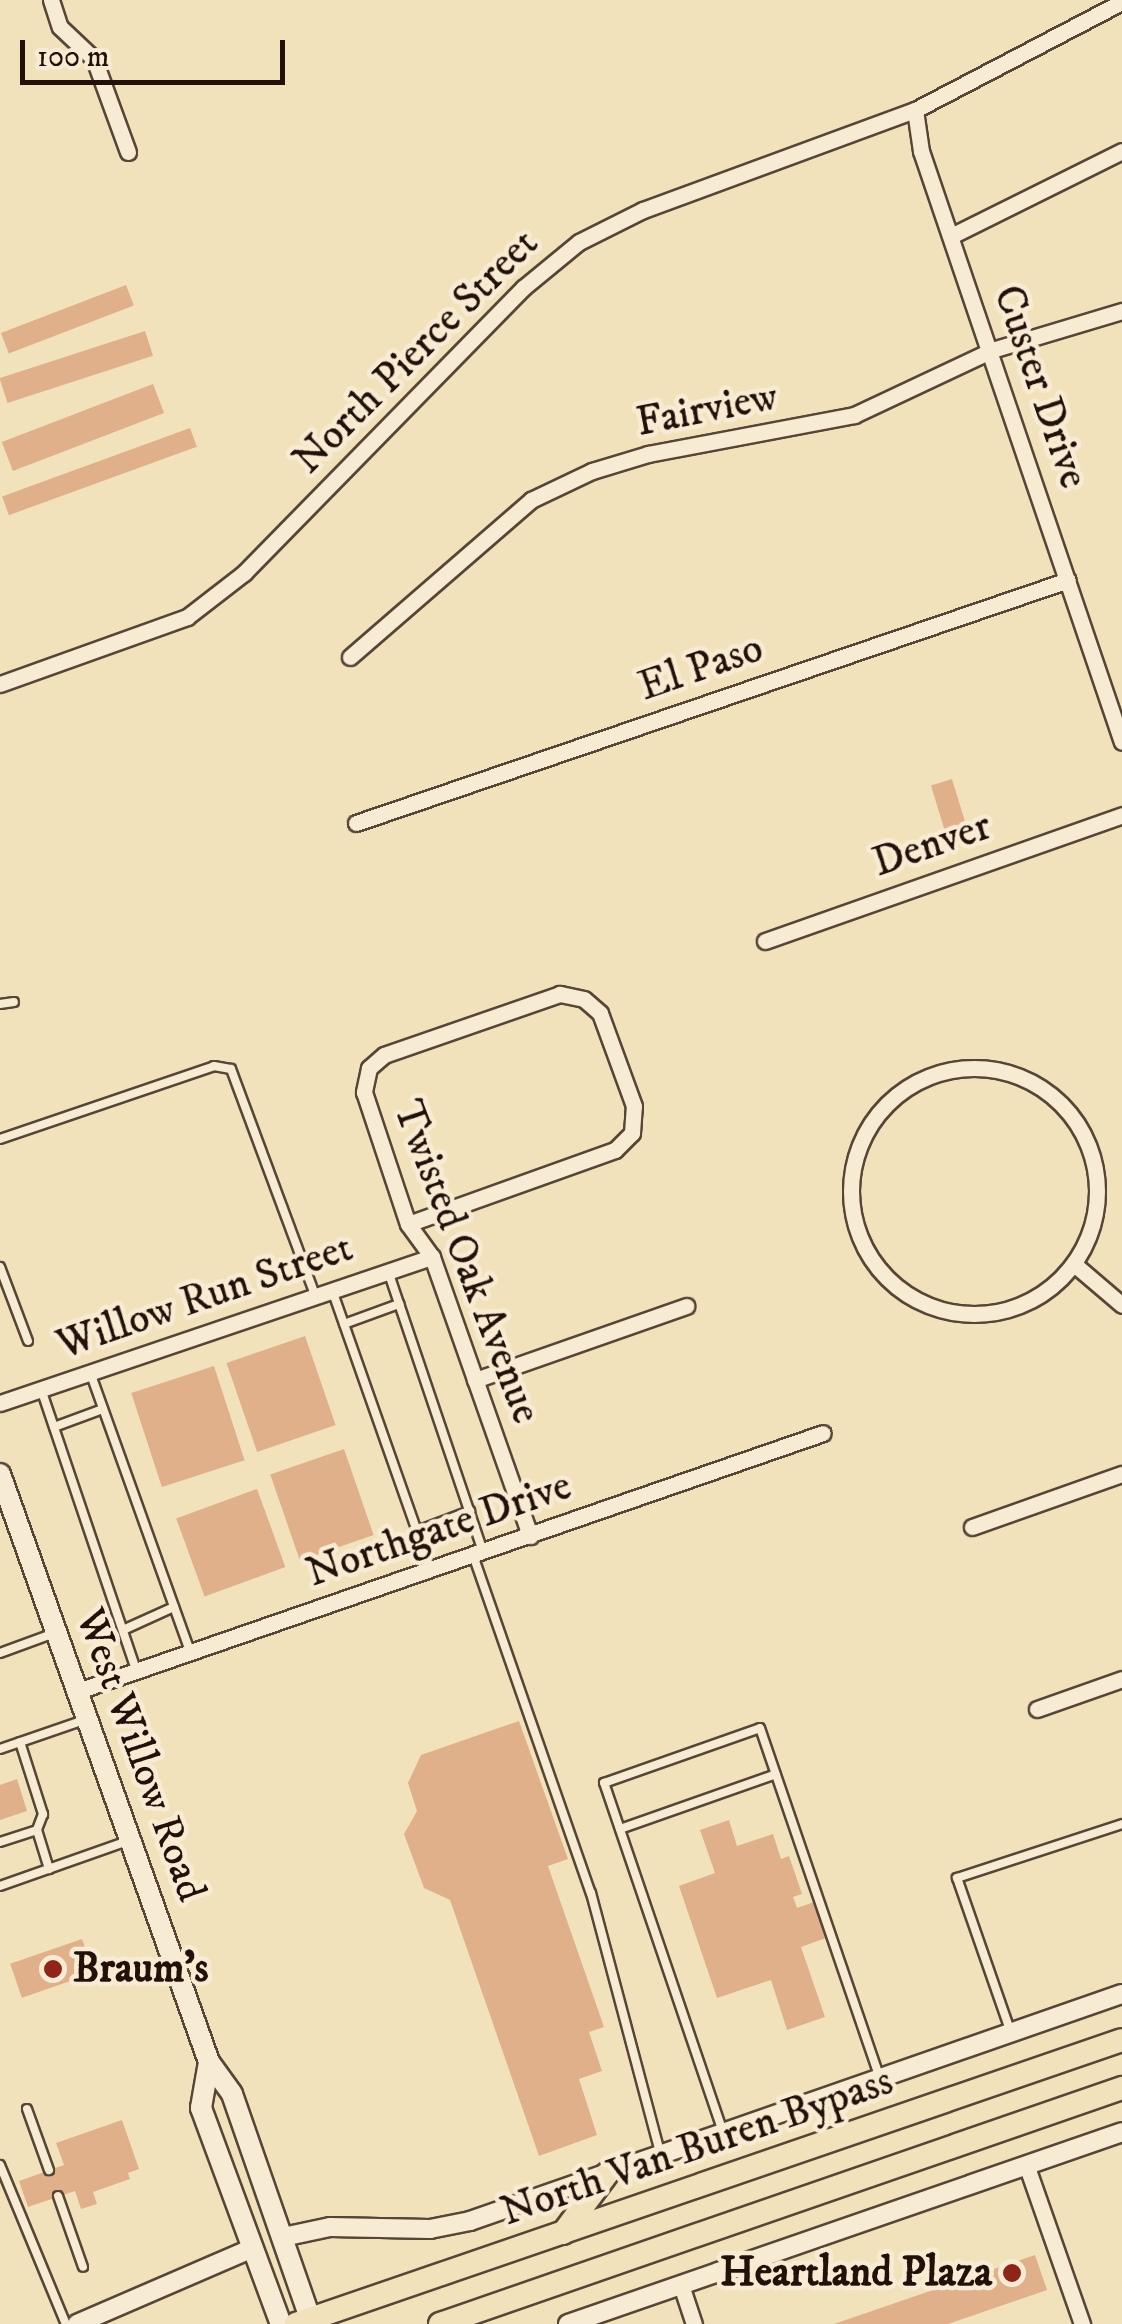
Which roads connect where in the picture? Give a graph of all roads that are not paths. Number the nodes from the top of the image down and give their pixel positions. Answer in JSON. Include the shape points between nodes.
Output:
{"nodes":[{"id":1,"x":50,"y":0,"type":"edge"},
{"id":2,"x":1122,"y":2,"type":"edge"},
{"id":3,"x":915,"y":110,"type":"junction"},
{"id":4,"x":1122,"y":151,"type":"edge"},
{"id":5,"x":128,"y":152,"type":"dead end"},
{"id":6,"x":951,"y":236,"type":"junction"},
{"id":7,"x":1122,"y":312,"type":"edge"},
{"id":8,"x":992,"y":350,"type":"junction"},
{"id":9,"x":1068,"y":580,"type":"junction"},
{"id":10,"x":350,"y":658,"type":"dead end"},
{"id":11,"x":0,"y":684,"type":"edge"},
{"id":12,"x":1122,"y":742,"type":"edge"},
{"id":13,"x":1122,"y":815,"type":"edge"},
{"id":14,"x":356,"y":823,"type":"dead end"},
{"id":15,"x":764,"y":941,"type":"dead end"},
{"id":16,"x":14,"y":1002,"type":"dead end"},
{"id":17,"x":0,"y":1004,"type":"edge"},
{"id":18,"x":0,"y":1139,"type":"edge"},
{"id":19,"x":408,"y":1224,"type":"junction"},
{"id":20,"x":432,"y":1257,"type":"junction"},
{"id":21,"x":1074,"y":1264,"type":"junction"},
{"id":22,"x":0,"y":1267,"type":"edge"},
{"id":23,"x":388,"y":1272,"type":"junction"},
{"id":24,"x":332,"y":1290,"type":"junction"},
{"id":25,"x":315,"y":1296,"type":"junction"},
{"id":26,"x":399,"y":1304,"type":"junction"},
{"id":27,"x":1122,"y":1305,"type":"edge"},
{"id":28,"x":686,"y":1306,"type":"dead end"},
{"id":29,"x":344,"y":1324,"type":"junction"},
{"id":30,"x":28,"y":1341,"type":"dead end"},
{"id":31,"x":90,"y":1372,"type":"junction"},
{"id":32,"x":475,"y":1380,"type":"junction"},
{"id":33,"x":41,"y":1389,"type":"junction"},
{"id":34,"x":0,"y":1403,"type":"edge"},
{"id":35,"x":103,"y":1408,"type":"junction"},
{"id":36,"x":54,"y":1427,"type":"junction"},
{"id":37,"x":823,"y":1433,"type":"dead end"},
{"id":38,"x":0,"y":1474,"type":"edge"},
{"id":39,"x":1122,"y":1474,"type":"edge"},
{"id":40,"x":470,"y":1511,"type":"junction"},
{"id":41,"x":972,"y":1527,"type":"dead end"},
{"id":42,"x":417,"y":1531,"type":"junction"},
{"id":43,"x":530,"y":1536,"type":"junction"},
{"id":44,"x":479,"y":1554,"type":"junction"},
{"id":45,"x":431,"y":1570,"type":"junction"},
{"id":46,"x":174,"y":1608,"type":"junction"},
{"id":47,"x":123,"y":1630,"type":"junction"},
{"id":48,"x":57,"y":1632,"type":"junction"},
{"id":49,"x":190,"y":1652,"type":"junction"},
{"id":50,"x":0,"y":1653,"type":"edge"},
{"id":51,"x":136,"y":1670,"type":"junction"},
{"id":52,"x":1122,"y":1680,"type":"edge"},
{"id":53,"x":78,"y":1690,"type":"junction"},
{"id":54,"x":1036,"y":1710,"type":"dead end"},
{"id":55,"x":88,"y":1719,"type":"junction"},
{"id":56,"x":20,"y":1742,"type":"junction"},
{"id":57,"x":0,"y":1749,"type":"edge"},
{"id":58,"x":776,"y":1774,"type":"junction"},
{"id":59,"x":1122,"y":1824,"type":"edge"},
{"id":60,"x":620,"y":1829,"type":"junction"},
{"id":61,"x":37,"y":1830,"type":"junction"},
{"id":62,"x":131,"y":1840,"type":"junction"},
{"id":63,"x":0,"y":1842,"type":"edge"},
{"id":64,"x":50,"y":1869,"type":"junction"},
{"id":65,"x":0,"y":1886,"type":"edge"},
{"id":66,"x":1122,"y":1994,"type":"edge"},
{"id":67,"x":1011,"y":2032,"type":"junction"},
{"id":68,"x":1122,"y":2040,"type":"edge"},
{"id":69,"x":209,"y":2062,"type":"junction"},
{"id":70,"x":880,"y":2078,"type":"junction"},
{"id":71,"x":1122,"y":2088,"type":"edge"},
{"id":72,"x":27,"y":2108,"type":"dead end"},
{"id":73,"x":724,"y":2132,"type":"junction"},
{"id":74,"x":1122,"y":2132,"type":"edge"},
{"id":75,"x":661,"y":2154,"type":"junction"},
{"id":76,"x":1026,"y":2164,"type":"junction"},
{"id":77,"x":0,"y":2165,"type":"edge"},
{"id":78,"x":48,"y":2170,"type":"dead end"},
{"id":79,"x":607,"y":2174,"type":"junction"},
{"id":80,"x":58,"y":2196,"type":"dead end"},
{"id":81,"x":564,"y":2233,"type":"junction"},
{"id":82,"x":283,"y":2237,"type":"junction"},
{"id":83,"x":253,"y":2248,"type":"junction"},
{"id":84,"x":83,"y":2267,"type":"dead end"},
{"id":85,"x":680,"y":2285,"type":"junction"},
{"id":86,"x":306,"y":2322,"type":"edge"},
{"id":87,"x":66,"y":2324,"type":"edge"},
{"id":88,"x":76,"y":2324,"type":"edge"},
{"id":89,"x":280,"y":2324,"type":"edge"},
{"id":90,"x":441,"y":2324,"type":"edge"},
{"id":91,"x":568,"y":2324,"type":"edge"},
{"id":92,"x":694,"y":2324,"type":"edge"},
{"id":93,"x":1082,"y":2324,"type":"edge"}],
"edges":[{"from":1,"to":5,"type":"street","via":[[60,27],[94,59]]},
{"from":2,"to":3,"type":"street","name":"North Pierce Street"},
{"from":3,"to":6,"type":"street","name":"Custer Drive","via":[[920,150]]},
{"from":3,"to":11,"type":"street","name":"North Pierce Street","via":[[643,210],[578,242],[524,288],[244,572],[187,617]]},
{"from":4,"to":6,"type":"street"},
{"from":6,"to":8,"type":"street","name":"Custer Drive"},
{"from":7,"to":8,"type":"street","name":"Fairview"},
{"from":8,"to":9,"type":"street","name":"Custer Drive"},
{"from":8,"to":10,"type":"street","name":"Fairview","via":[[854,415],[648,454],[531,500]]},
{"from":9,"to":12,"type":"street","name":"Custer Drive"},
{"from":9,"to":14,"type":"street","name":"El Paso"},
{"from":13,"to":15,"type":"street","name":"Denver"},
{"from":16,"to":17,"type":"lane"},
{"from":18,"to":25,"type":"lane","via":[[214,1066],[231,1069]]},
{"from":19,"to":19,"type":"street","name":"Twisted Oak Avenue","via":[[364,1092],[369,1068],[384,1055],[560,994],[584,999],[600,1013],[634,1106],[632,1132],[615,1150]]},
{"from":19,"to":20,"type":"street","name":"Twisted Oak Avenue"},
{"from":20,"to":23,"type":"street","name":"Willow Run Street"},
{"from":20,"to":32,"type":"street","name":"Twisted Oak Avenue"},
{"from":21,"to":21,"type":"street","via":[[1098,1202],[1094,1159],[1076,1120],[1046,1089],[986,1066],[943,1070],[904,1087],[866,1128],[851,1169],[851,1212],[876,1267],[908,1296],[948,1312],[991,1314],[1032,1300]]},
{"from":21,"to":27,"type":"street"},
{"from":22,"to":30,"type":"lane"},
{"from":23,"to":24,"type":"street","name":"Willow Run Street"},
{"from":23,"to":26,"type":"lane"},
{"from":24,"to":25,"type":"street","name":"Willow Run Street"},
{"from":24,"to":29,"type":"lane"},
{"from":25,"to":31,"type":"street","name":"Willow Run Street"},
{"from":26,"to":29,"type":"lane"},
{"from":26,"to":40,"type":"lane"},
{"from":28,"to":32,"type":"street"},
{"from":29,"to":42,"type":"lane"},
{"from":31,"to":33,"type":"street","name":"Willow Run Street"},
{"from":31,"to":35,"type":"lane"},
{"from":32,"to":43,"type":"street","name":"Twisted Oak Avenue"},
{"from":33,"to":34,"type":"street","name":"Willow Run Street"},
{"from":33,"to":36,"type":"lane"},
{"from":35,"to":36,"type":"lane"},
{"from":35,"to":46,"type":"lane"},
{"from":36,"to":47,"type":"lane"},
{"from":37,"to":43,"type":"street","name":"Northgate Drive"},
{"from":38,"to":48,"type":"main road","name":"West Willow Road"},
{"from":39,"to":41,"type":"street"},
{"from":40,"to":42,"type":"lane"},
{"from":40,"to":44,"type":"lane"},
{"from":42,"to":45,"type":"lane"},
{"from":43,"to":44,"type":"street","name":"Northgate Drive"},
{"from":44,"to":45,"type":"street","name":"Northgate Drive"},
{"from":44,"to":75,"type":"lane","via":[[591,1893]]},
{"from":45,"to":49,"type":"street","name":"Northgate Drive"},
{"from":46,"to":47,"type":"lane"},
{"from":46,"to":49,"type":"lane"},
{"from":47,"to":51,"type":"lane"},
{"from":48,"to":50,"type":"lane"},
{"from":48,"to":53,"type":"main road","name":"West Willow Road"},
{"from":49,"to":51,"type":"street","name":"Northgate Drive"},
{"from":51,"to":53,"type":"street","name":"Northgate Drive"},
{"from":52,"to":54,"type":"street"},
{"from":53,"to":55,"type":"main road","name":"West Willow Road"},
{"from":55,"to":56,"type":"lane"},
{"from":55,"to":62,"type":"main road","name":"West Willow Road"},
{"from":56,"to":57,"type":"lane"},
{"from":56,"to":61,"type":"lane","via":[[42,1814]]},
{"from":58,"to":60,"type":"lane"},
{"from":58,"to":60,"type":"lane","via":[[760,1728],[708,1746],[604,1783]]},
{"from":58,"to":70,"type":"lane"},
{"from":59,"to":67,"type":"lane","via":[[957,1878]]},
{"from":60,"to":73,"type":"lane"},
{"from":61,"to":63,"type":"lane"},
{"from":61,"to":64,"type":"lane"},
{"from":62,"to":64,"type":"lane"},
{"from":62,"to":69,"type":"main road","name":"West Willow Road"},
{"from":64,"to":65,"type":"lane"},
{"from":66,"to":67,"type":"street"},
{"from":67,"to":70,"type":"street"},
{"from":68,"to":81,"type":"main road","name":"North Van Buren Bypass"},
{"from":69,"to":82,"type":"main road","name":"West Willow Road","via":[[232,2094]]},
{"from":69,"to":83,"type":"main road","name":"West Willow Road","via":[[201,2108]]},
{"from":70,"to":73,"type":"street"},
{"from":71,"to":90,"type":"main road","name":"North Van Buren Bypass"},
{"from":72,"to":78,"type":"lane"},
{"from":73,"to":75,"type":"street"},
{"from":74,"to":76,"type":"street"},
{"from":75,"to":79,"type":"street"},
{"from":76,"to":85,"type":"street"},
{"from":76,"to":93,"type":"street"},
{"from":77,"to":87,"type":"lane"},
{"from":79,"to":81,"type":"main road"},
{"from":79,"to":82,"type":"street","via":[[430,2229],[330,2227]]},
{"from":80,"to":84,"type":"lane"},
{"from":81,"to":86,"type":"main road","name":"North Van Buren Bypass"},
{"from":82,"to":86,"type":"main road","name":"West Willow Road"},
{"from":83,"to":88,"type":"street"},
{"from":83,"to":89,"type":"main road","name":"West Willow Road"},
{"from":85,"to":91,"type":"street"},
{"from":85,"to":92,"type":"street"}]}
